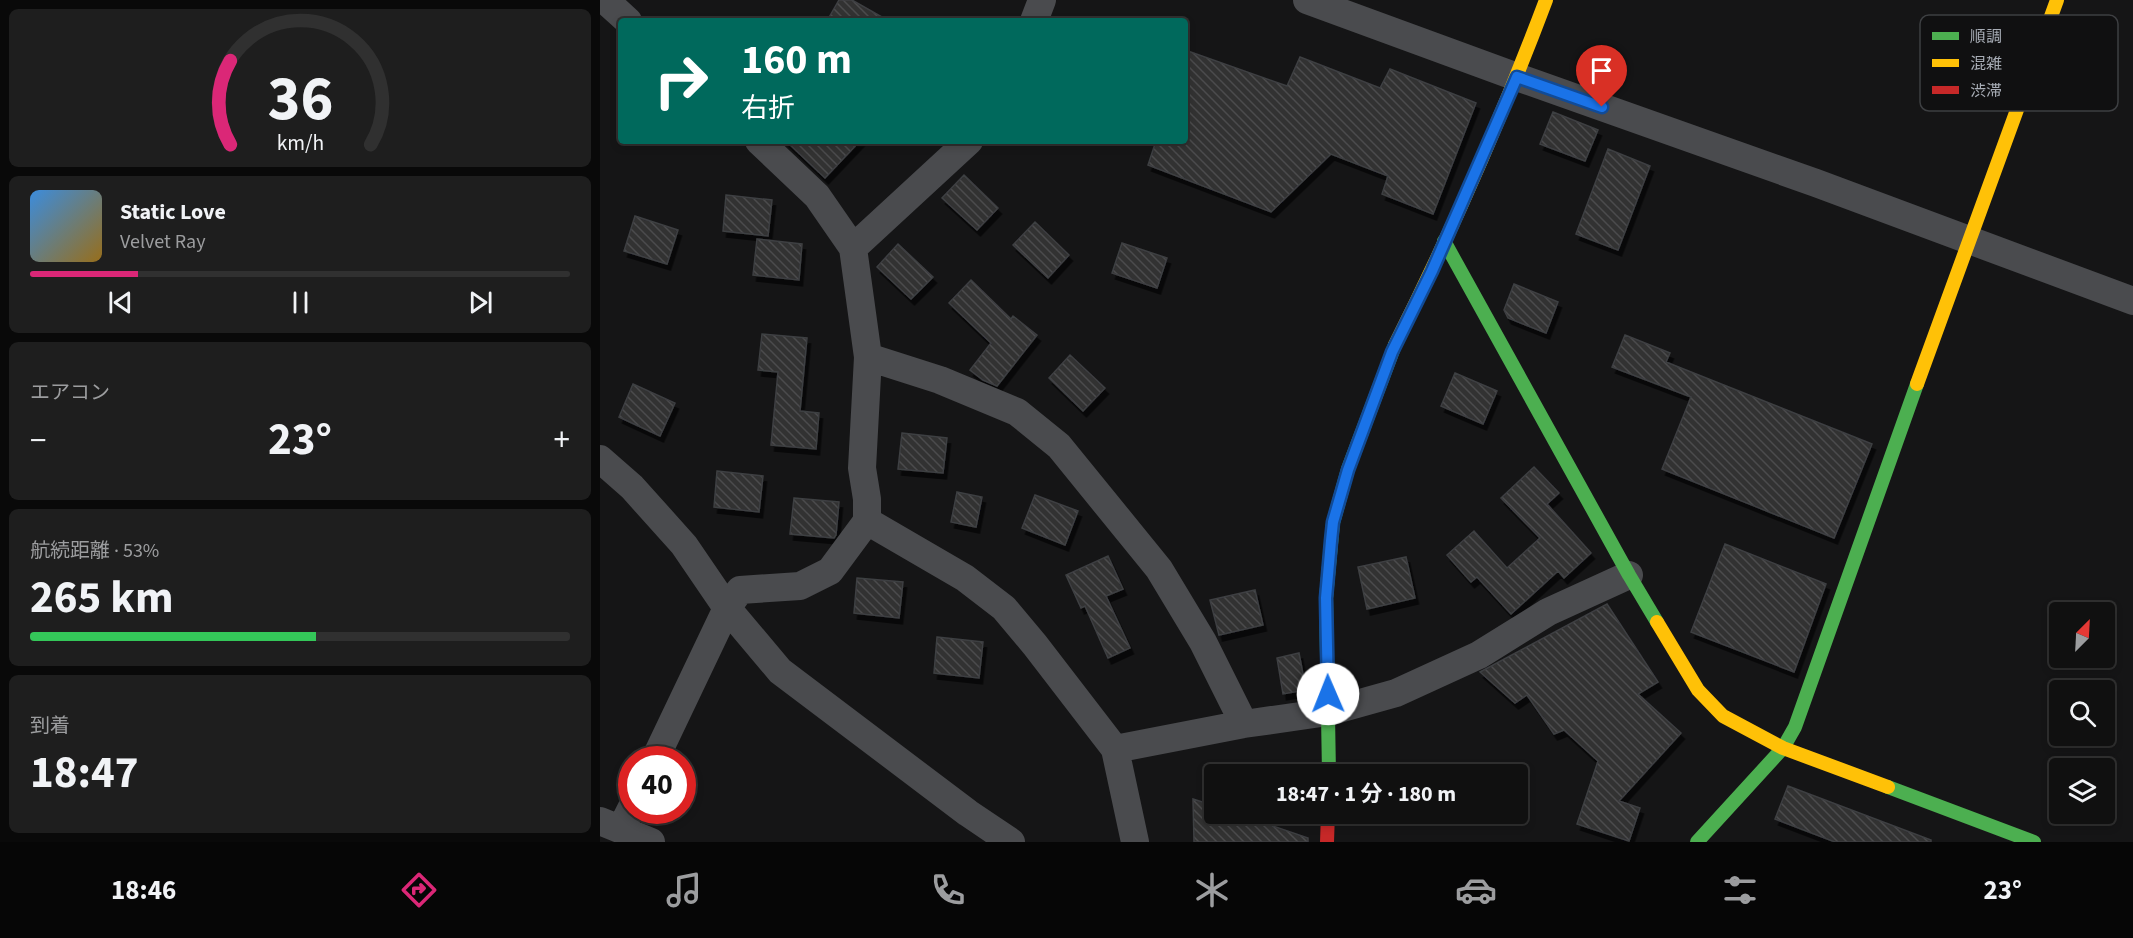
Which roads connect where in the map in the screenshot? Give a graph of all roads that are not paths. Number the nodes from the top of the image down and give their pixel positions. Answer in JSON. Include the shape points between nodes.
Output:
{"nodes":[{"id":1,"x":605,"y":0,"type":"edge"},
{"id":2,"x":1042,"y":0,"type":"edge"},
{"id":3,"x":1307,"y":0,"type":"edge"},
{"id":4,"x":1546,"y":0,"type":"edge"},
{"id":5,"x":2057,"y":0,"type":"edge"},
{"id":6,"x":2051,"y":15,"type":"edge"},
{"id":7,"x":625,"y":18,"type":"edge"},
{"id":8,"x":1035,"y":18,"type":"edge"},
{"id":9,"x":1517,"y":77,"type":"junction"},
{"id":10,"x":2016,"y":111,"type":"edge"},
{"id":11,"x":762,"y":144,"type":"edge"},
{"id":12,"x":966,"y":144,"type":"edge"},
{"id":13,"x":1969,"y":239,"type":"junction"},
{"id":14,"x":1444,"y":241,"type":"junction"},
{"id":15,"x":853,"y":248,"type":"junction"},
{"id":16,"x":2133,"y":301,"type":"edge"},
{"id":17,"x":868,"y":357,"type":"junction"},
{"id":18,"x":600,"y":459,"type":"edge"},
{"id":19,"x":867,"y":520,"type":"junction"},
{"id":20,"x":1629,"y":575,"type":"junction"},
{"id":21,"x":727,"y":608,"type":"junction"},
{"id":22,"x":1328,"y":712,"type":"junction"},
{"id":23,"x":1244,"y":724,"type":"junction"},
{"id":24,"x":661,"y":746,"type":"edge"},
{"id":25,"x":1783,"y":748,"type":"junction"},
{"id":26,"x":1116,"y":749,"type":"junction"},
{"id":27,"x":1329,"y":764,"type":"edge"},
{"id":28,"x":625,"y":824,"type":"edge"},
{"id":29,"x":1328,"y":824,"type":"edge"},
{"id":30,"x":651,"y":842,"type":"edge"},
{"id":31,"x":1011,"y":842,"type":"edge"},
{"id":32,"x":1135,"y":842,"type":"edge"},
{"id":33,"x":1328,"y":842,"type":"edge"},
{"id":34,"x":1696,"y":842,"type":"edge"},
{"id":35,"x":2034,"y":842,"type":"edge"}],
"edges":[{"from":1,"to":7,"type":"street"},
{"from":2,"to":8,"type":"street"},
{"from":3,"to":9,"type":"street"},
{"from":4,"to":9,"type":"street"},
{"from":5,"to":6,"type":"street"},
{"from":9,"to":13,"type":"street"},
{"from":9,"to":14,"type":"street"},
{"from":10,"to":13,"type":"street"},
{"from":11,"to":15,"type":"street","via":[[817,196]]},
{"from":12,"to":15,"type":"street"},
{"from":13,"to":16,"type":"street"},
{"from":13,"to":25,"type":"street","via":[[1795,727]]},
{"from":14,"to":20,"type":"street"},
{"from":14,"to":22,"type":"street","via":[[1392,352],[1333,522],[1326,598]]},
{"from":15,"to":17,"type":"street"},
{"from":17,"to":19,"type":"street","via":[[862,468]]},
{"from":17,"to":23,"type":"street","via":[[940,380],[1017,412],[1059,446],[1159,569],[1203,642]]},
{"from":18,"to":21,"type":"street","via":[[632,487],[684,545]]},
{"from":19,"to":21,"type":"street","via":[[830,571],[800,585],[740,590]]},
{"from":19,"to":26,"type":"street","via":[[965,578],[1004,608]]},
{"from":20,"to":22,"type":"street","via":[[1548,612],[1458,665],[1396,693]]},
{"from":20,"to":25,"type":"street","via":[[1698,690],[1723,716]]},
{"from":21,"to":24,"type":"street"},
{"from":21,"to":31,"type":"street","via":[[780,671]]},
{"from":22,"to":23,"type":"street"},
{"from":22,"to":27,"type":"street"},
{"from":23,"to":26,"type":"street"},
{"from":25,"to":34,"type":"street"},
{"from":25,"to":35,"type":"street"},
{"from":26,"to":32,"type":"street"},
{"from":28,"to":30,"type":"street"},
{"from":29,"to":33,"type":"street"}]}
